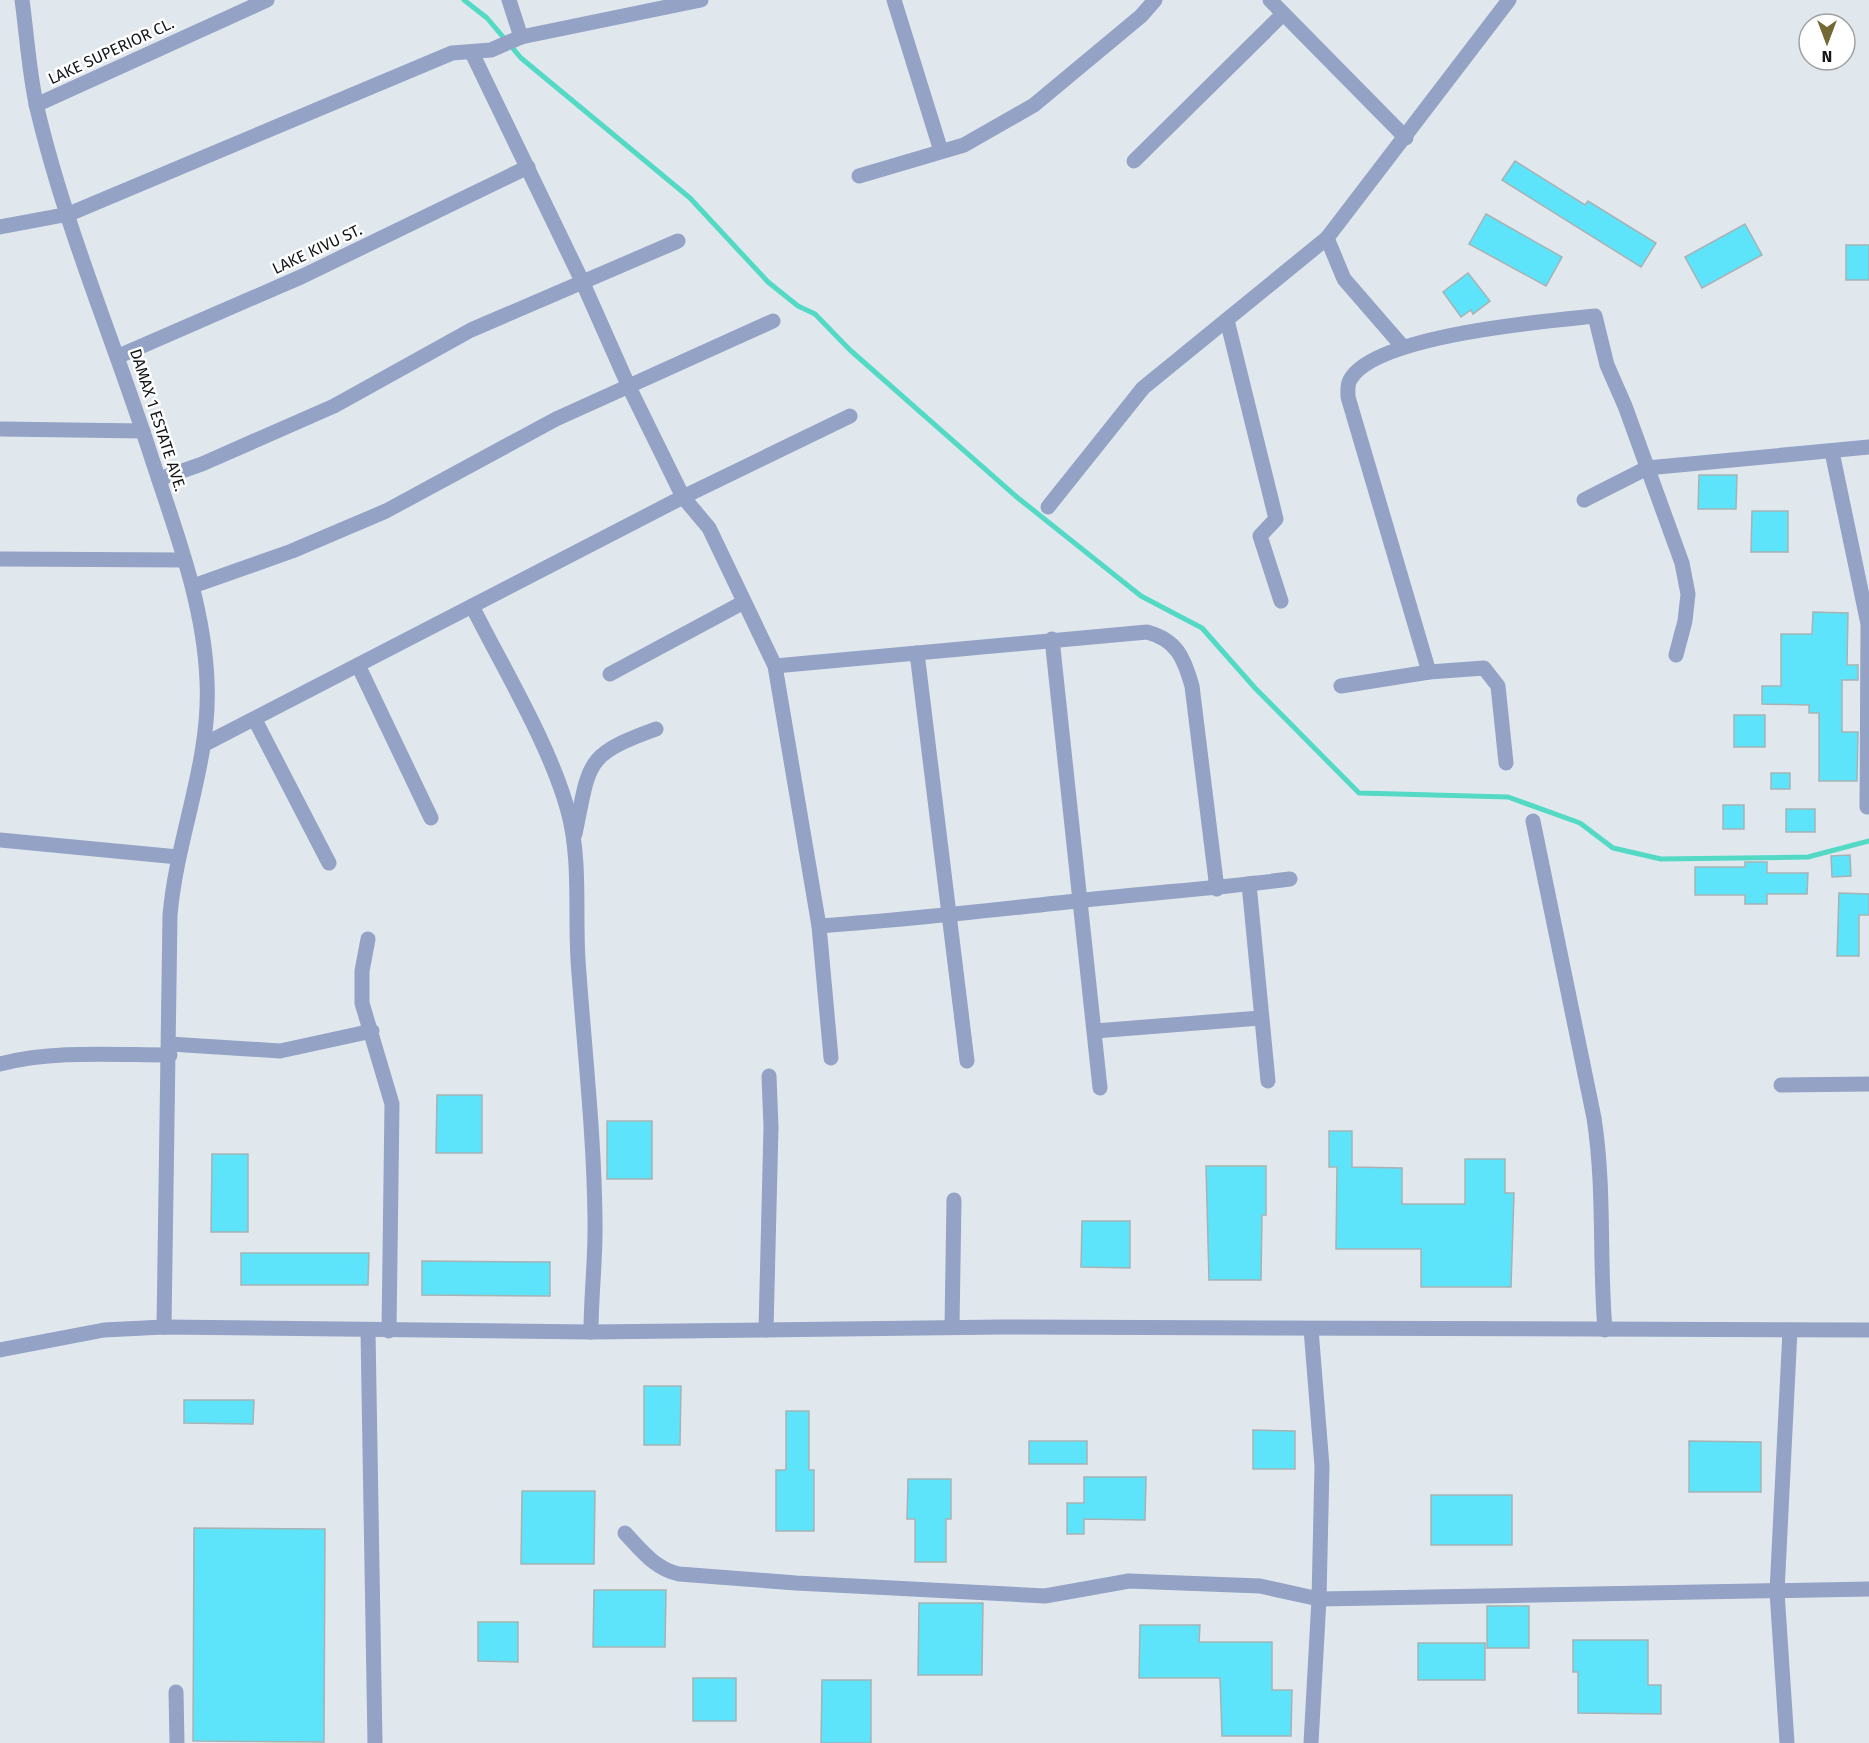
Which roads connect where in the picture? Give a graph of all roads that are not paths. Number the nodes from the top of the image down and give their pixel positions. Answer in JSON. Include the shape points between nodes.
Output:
{"nodes":[{"id":1,"x":22,"y":0,"type":"edge"},
{"id":2,"x":267,"y":0,"type":"edge"},
{"id":3,"x":509,"y":0,"type":"edge"},
{"id":4,"x":701,"y":0,"type":"edge"},
{"id":5,"x":894,"y":0,"type":"edge"},
{"id":6,"x":1155,"y":0,"type":"edge"},
{"id":7,"x":1509,"y":0,"type":"edge"},
{"id":8,"x":1277,"y":5,"type":"edge"},
{"id":9,"x":517,"y":38,"type":"junction"},
{"id":10,"x":472,"y":53,"type":"junction"},
{"id":11,"x":36,"y":105,"type":"junction"},
{"id":12,"x":1406,"y":138,"type":"junction"},
{"id":13,"x":941,"y":151,"type":"junction"},
{"id":14,"x":1134,"y":161,"type":"dead end"},
{"id":15,"x":528,"y":167,"type":"junction"},
{"id":16,"x":859,"y":176,"type":"dead end"},
{"id":17,"x":69,"y":214,"type":"junction"},
{"id":18,"x":0,"y":227,"type":"edge"},
{"id":19,"x":1328,"y":238,"type":"junction"},
{"id":20,"x":678,"y":241,"type":"dead end"},
{"id":21,"x":582,"y":281,"type":"junction"},
{"id":22,"x":1227,"y":320,"type":"junction"},
{"id":23,"x":774,"y":321,"type":"dead end"},
{"id":24,"x":1403,"y":347,"type":"junction"},
{"id":25,"x":119,"y":356,"type":"junction"},
{"id":26,"x":629,"y":387,"type":"junction"},
{"id":27,"x":850,"y":416,"type":"dead end"},
{"id":28,"x":0,"y":429,"type":"edge"},
{"id":29,"x":143,"y":431,"type":"junction"},
{"id":30,"x":1869,"y":447,"type":"edge"},
{"id":31,"x":1832,"y":452,"type":"junction"},
{"id":32,"x":1647,"y":468,"type":"junction"},
{"id":33,"x":159,"y":479,"type":"junction"},
{"id":34,"x":683,"y":497,"type":"junction"},
{"id":35,"x":1584,"y":500,"type":"dead end"},
{"id":36,"x":1048,"y":507,"type":"dead end"},
{"id":37,"x":0,"y":559,"type":"edge"},
{"id":38,"x":184,"y":560,"type":"junction"},
{"id":39,"x":193,"y":586,"type":"junction"},
{"id":40,"x":744,"y":602,"type":"junction"},
{"id":41,"x":1281,"y":602,"type":"dead end"},
{"id":42,"x":472,"y":606,"type":"junction"},
{"id":43,"x":1052,"y":639,"type":"junction"},
{"id":44,"x":916,"y":653,"type":"junction"},
{"id":45,"x":1676,"y":655,"type":"dead end"},
{"id":46,"x":358,"y":665,"type":"junction"},
{"id":47,"x":775,"y":666,"type":"junction"},
{"id":48,"x":1429,"y":672,"type":"junction"},
{"id":49,"x":610,"y":674,"type":"dead end"},
{"id":50,"x":1341,"y":686,"type":"dead end"},
{"id":51,"x":255,"y":720,"type":"junction"},
{"id":52,"x":656,"y":729,"type":"dead end"},
{"id":53,"x":205,"y":744,"type":"junction"},
{"id":54,"x":1506,"y":764,"type":"dead end"},
{"id":55,"x":1867,"y":807,"type":"dead end"},
{"id":56,"x":431,"y":818,"type":"dead end"},
{"id":57,"x":1533,"y":821,"type":"dead end"},
{"id":58,"x":0,"y":840,"type":"edge"},
{"id":59,"x":573,"y":841,"type":"junction"},
{"id":60,"x":178,"y":857,"type":"junction"},
{"id":61,"x":329,"y":863,"type":"dead end"},
{"id":62,"x":1290,"y":879,"type":"dead end"},
{"id":63,"x":1249,"y":884,"type":"junction"},
{"id":64,"x":1217,"y":889,"type":"junction"},
{"id":65,"x":1079,"y":901,"type":"junction"},
{"id":66,"x":949,"y":917,"type":"junction"},
{"id":67,"x":819,"y":926,"type":"junction"},
{"id":68,"x":368,"y":939,"type":"dead end"},
{"id":69,"x":1260,"y":1018,"type":"junction"},
{"id":70,"x":372,"y":1031,"type":"junction"},
{"id":71,"x":1095,"y":1031,"type":"junction"},
{"id":72,"x":170,"y":1049,"type":"junction"},
{"id":73,"x":831,"y":1058,"type":"dead end"},
{"id":74,"x":967,"y":1060,"type":"dead end"},
{"id":75,"x":0,"y":1064,"type":"edge"},
{"id":76,"x":769,"y":1076,"type":"dead end"},
{"id":77,"x":1268,"y":1081,"type":"dead end"},
{"id":78,"x":1869,"y":1084,"type":"edge"},
{"id":79,"x":1780,"y":1085,"type":"dead end"},
{"id":80,"x":1100,"y":1088,"type":"dead end"},
{"id":81,"x":954,"y":1200,"type":"dead end"},
{"id":82,"x":164,"y":1327,"type":"junction"},
{"id":83,"x":952,"y":1327,"type":"junction"},
{"id":84,"x":1311,"y":1329,"type":"junction"},
{"id":85,"x":766,"y":1330,"type":"junction"},
{"id":86,"x":1605,"y":1330,"type":"junction"},
{"id":87,"x":1790,"y":1330,"type":"junction"},
{"id":88,"x":1869,"y":1330,"type":"edge"},
{"id":89,"x":368,"y":1331,"type":"junction"},
{"id":90,"x":389,"y":1331,"type":"junction"},
{"id":91,"x":591,"y":1332,"type":"junction"},
{"id":92,"x":0,"y":1350,"type":"edge"},
{"id":93,"x":625,"y":1533,"type":"dead end"},
{"id":94,"x":1869,"y":1590,"type":"edge"},
{"id":95,"x":1777,"y":1592,"type":"junction"},
{"id":96,"x":1319,"y":1599,"type":"junction"},
{"id":97,"x":176,"y":1692,"type":"dead end"},
{"id":98,"x":177,"y":1743,"type":"edge"},
{"id":99,"x":375,"y":1743,"type":"edge"},
{"id":100,"x":1311,"y":1743,"type":"edge"},
{"id":101,"x":1787,"y":1743,"type":"edge"}],
"edges":[{"from":1,"to":11,"type":"street","name":"DAMAX 1 ESTATE AVE."},
{"from":2,"to":11,"type":"street","name":"LAKE SUPERIOR CL."},
{"from":3,"to":9,"type":"street"},
{"from":4,"to":9,"type":"street"},
{"from":5,"to":13,"type":"street"},
{"from":6,"to":13,"type":"street","via":[[1034,105],[964,145]]},
{"from":7,"to":12,"type":"street"},
{"from":8,"to":12,"type":"street"},
{"from":8,"to":14,"type":"street"},
{"from":9,"to":10,"type":"street","via":[[491,50]]},
{"from":10,"to":15,"type":"street"},
{"from":10,"to":17,"type":"street","via":[[452,53]]},
{"from":11,"to":17,"type":"street","name":"DAMAX 1 ESTATE AVE."},
{"from":12,"to":19,"type":"street"},
{"from":13,"to":16,"type":"street"},
{"from":15,"to":21,"type":"street"},
{"from":15,"to":25,"type":"street","name":"LAKE KIVU ST.","via":[[303,276]]},
{"from":17,"to":18,"type":"street"},
{"from":17,"to":25,"type":"street","name":"DAMAX 1 ESTATE AVE."},
{"from":19,"to":22,"type":"street"},
{"from":19,"to":24,"type":"street","via":[[1344,279]]},
{"from":20,"to":21,"type":"street"},
{"from":21,"to":26,"type":"street"},
{"from":21,"to":33,"type":"street","via":[[471,330],[334,406]]},
{"from":22,"to":36,"type":"street","via":[[1143,388]]},
{"from":22,"to":41,"type":"street","via":[[1276,519],[1260,536]]},
{"from":23,"to":26,"type":"street"},
{"from":24,"to":32,"type":"street","via":[[1485,328],[1595,316],[1604,358]]},
{"from":24,"to":48,"type":"street","via":[[1356,372],[1350,380],[1348,398]]},
{"from":25,"to":29,"type":"street","name":"DAMAX 1 ESTATE AVE."},
{"from":26,"to":34,"type":"street"},
{"from":26,"to":39,"type":"street","via":[[556,419],[386,511],[292,551]]},
{"from":27,"to":34,"type":"street"},
{"from":28,"to":29,"type":"street"},
{"from":29,"to":33,"type":"street","name":"DAMAX 1 ESTATE AVE."},
{"from":30,"to":31,"type":"street"},
{"from":31,"to":32,"type":"street"},
{"from":31,"to":55,"type":"street","via":[[1868,624]]},
{"from":32,"to":35,"type":"street"},
{"from":32,"to":45,"type":"street","via":[[1682,563],[1688,594]]},
{"from":33,"to":38,"type":"street","name":"DAMAX 1 ESTATE AVE."},
{"from":34,"to":40,"type":"street","via":[[709,528]]},
{"from":34,"to":42,"type":"street"},
{"from":37,"to":38,"type":"street"},
{"from":38,"to":39,"type":"street","name":"DAMAX 1 ESTATE AVE."},
{"from":39,"to":53,"type":"street","name":"DAMAX 1 ESTATE AVE.","via":[[208,682]]},
{"from":40,"to":47,"type":"street"},
{"from":40,"to":49,"type":"street"},
{"from":42,"to":46,"type":"street"},
{"from":42,"to":59,"type":"street","via":[[551,764],[568,812]]},
{"from":43,"to":44,"type":"street"},
{"from":43,"to":64,"type":"street","via":[[1147,632],[1169,641],[1183,657],[1192,686]]},
{"from":43,"to":65,"type":"street"},
{"from":44,"to":47,"type":"street"},
{"from":44,"to":66,"type":"street"},
{"from":46,"to":51,"type":"street"},
{"from":46,"to":56,"type":"street"},
{"from":47,"to":67,"type":"street"},
{"from":48,"to":50,"type":"street"},
{"from":48,"to":54,"type":"street","via":[[1484,668],[1491,674],[1498,686]]},
{"from":51,"to":53,"type":"street"},
{"from":51,"to":61,"type":"street"},
{"from":52,"to":59,"type":"street","via":[[599,756],[587,774]]},
{"from":53,"to":60,"type":"street","name":"DAMAX 1 ESTATE AVE."},
{"from":57,"to":86,"type":"street","via":[[1602,1166],[1600,1241]]},
{"from":58,"to":60,"type":"street"},
{"from":59,"to":91,"type":"street","via":[[596,1221]]},
{"from":60,"to":72,"type":"street","name":"DAMAX 1 ESTATE AVE.","via":[[170,915]]},
{"from":62,"to":63,"type":"street"},
{"from":63,"to":64,"type":"street"},
{"from":63,"to":69,"type":"street"},
{"from":64,"to":65,"type":"street"},
{"from":65,"to":66,"type":"street"},
{"from":65,"to":71,"type":"street"},
{"from":66,"to":67,"type":"street"},
{"from":66,"to":74,"type":"street"},
{"from":67,"to":73,"type":"street"},
{"from":68,"to":70,"type":"street","via":[[362,1004]]},
{"from":69,"to":71,"type":"street"},
{"from":69,"to":77,"type":"street"},
{"from":70,"to":72,"type":"street","via":[[280,1051]]},
{"from":70,"to":90,"type":"street","via":[[392,1104]]},
{"from":71,"to":80,"type":"street"},
{"from":72,"to":75,"type":"street","via":[[21,1059]]},
{"from":72,"to":82,"type":"street","name":"DAMAX 1 ESTATE AVE."},
{"from":76,"to":85,"type":"street"},
{"from":78,"to":79,"type":"street"},
{"from":81,"to":83,"type":"street"},
{"from":82,"to":89,"type":"street"},
{"from":82,"to":92,"type":"street","via":[[104,1330]]},
{"from":83,"to":84,"type":"street"},
{"from":83,"to":85,"type":"street"},
{"from":84,"to":86,"type":"street"},
{"from":84,"to":96,"type":"street","via":[[1322,1466]]},
{"from":85,"to":91,"type":"street"},
{"from":86,"to":87,"type":"street"},
{"from":87,"to":88,"type":"street"},
{"from":87,"to":95,"type":"street"},
{"from":89,"to":90,"type":"street"},
{"from":89,"to":99,"type":"street"},
{"from":90,"to":91,"type":"street"},
{"from":93,"to":96,"type":"street","via":[[663,1569],[687,1575],[1045,1596],[1106,1584],[1260,1586]]},
{"from":94,"to":95,"type":"street"},
{"from":95,"to":96,"type":"street"},
{"from":95,"to":101,"type":"street"},
{"from":96,"to":100,"type":"street"},
{"from":97,"to":98,"type":"street"}]}
